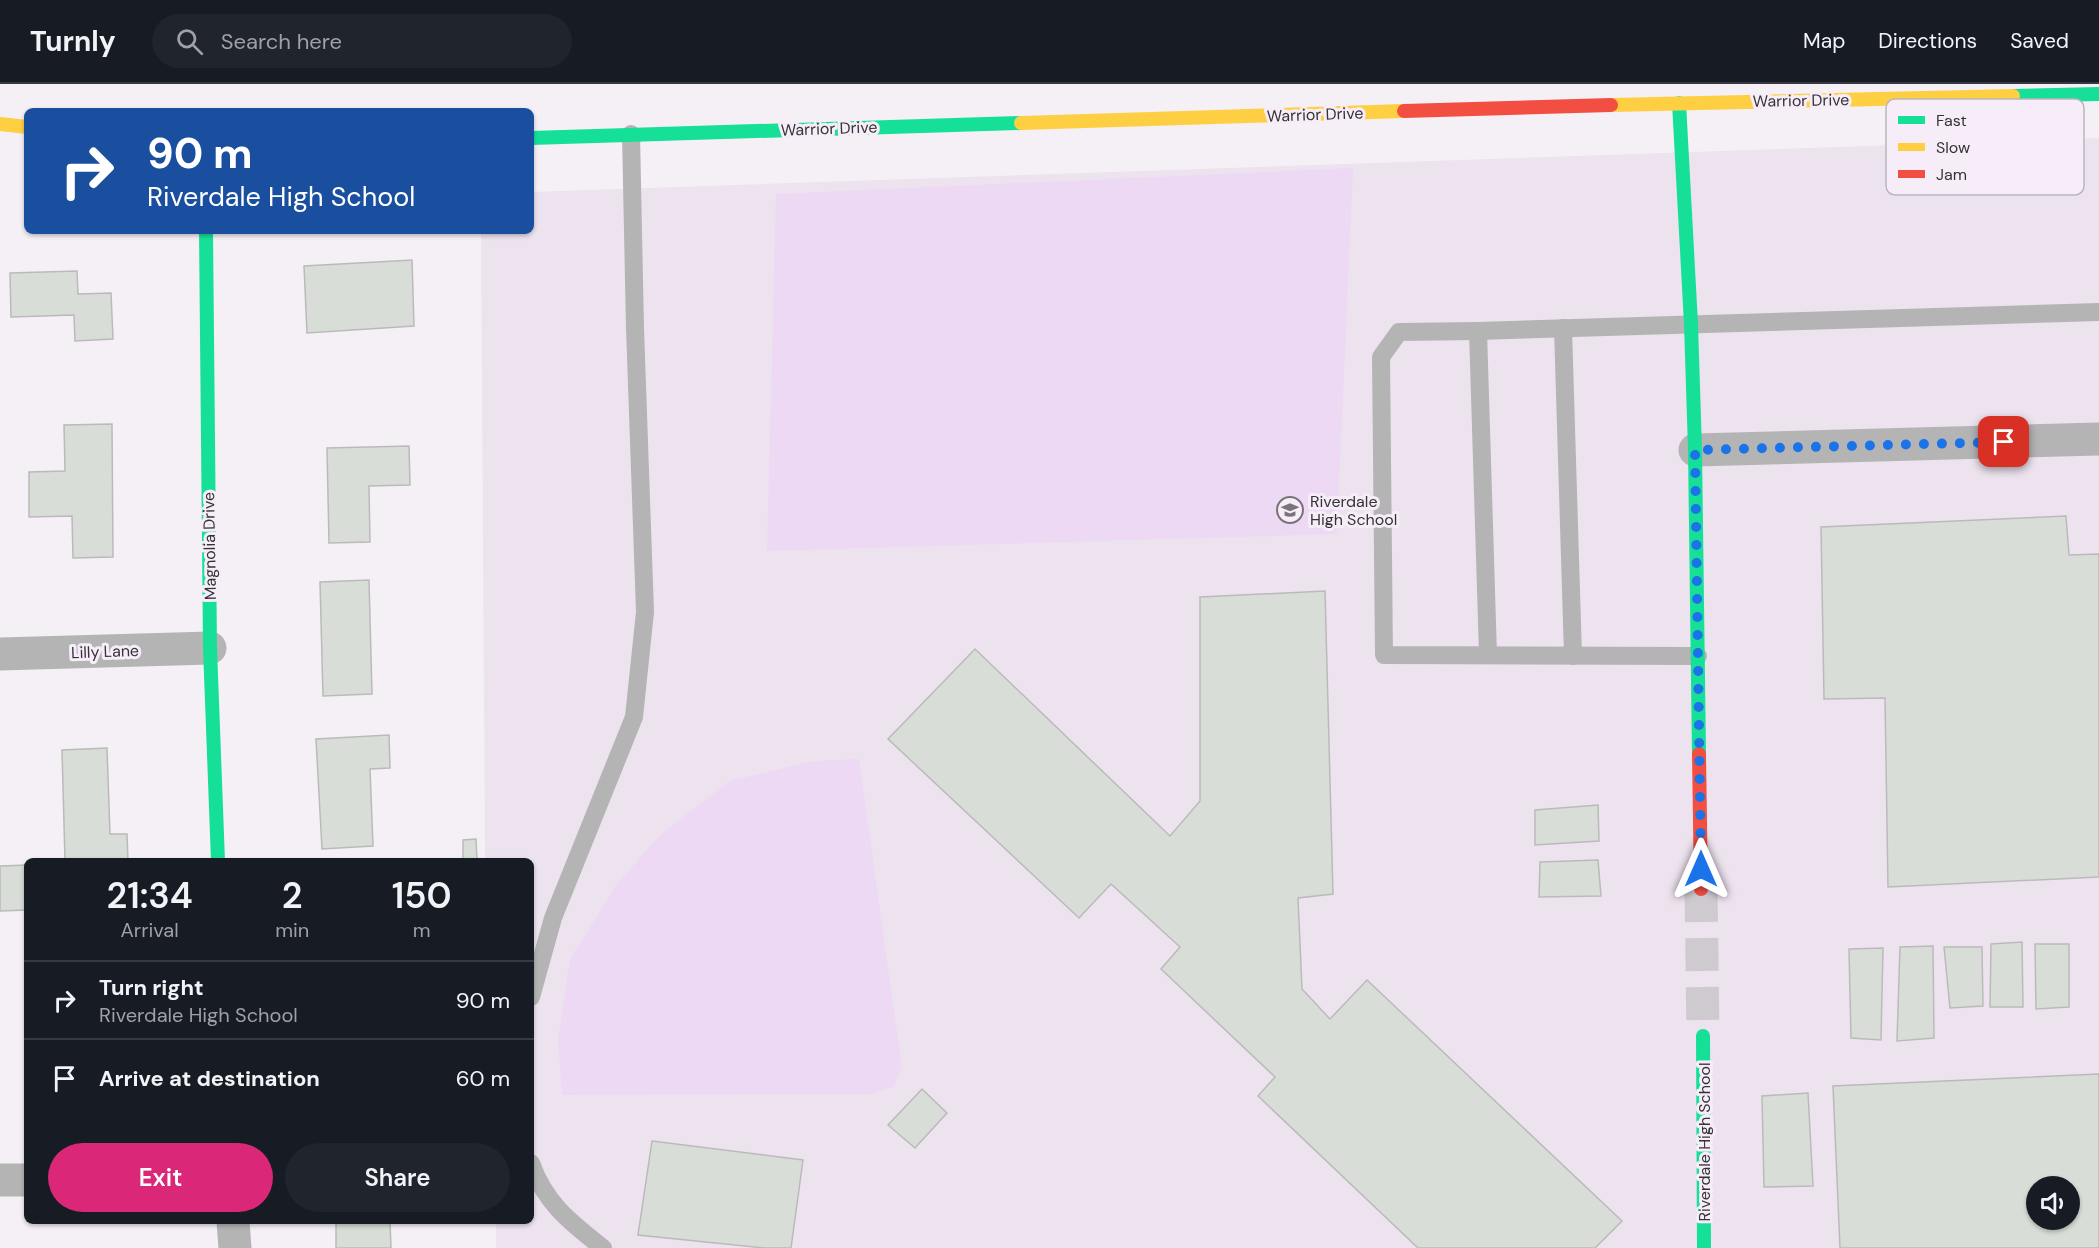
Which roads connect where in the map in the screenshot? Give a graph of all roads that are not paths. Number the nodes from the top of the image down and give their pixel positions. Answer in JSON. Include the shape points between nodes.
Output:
{"nodes":[{"id":1,"x":2099,"y":94,"type":"edge"},
{"id":2,"x":1679,"y":103,"type":"junction"},
{"id":3,"x":0,"y":124,"type":"edge"},
{"id":4,"x":24,"y":127,"type":"edge"},
{"id":5,"x":631,"y":134,"type":"junction"},
{"id":6,"x":534,"y":138,"type":"edge"},
{"id":7,"x":206,"y":234,"type":"edge"},
{"id":8,"x":2099,"y":312,"type":"edge"},
{"id":9,"x":1691,"y":324,"type":"junction"},
{"id":10,"x":1563,"y":328,"type":"junction"},
{"id":11,"x":1478,"y":331,"type":"junction"},
{"id":12,"x":2099,"y":439,"type":"edge"},
{"id":13,"x":1695,"y":450,"type":"junction"},
{"id":14,"x":210,"y":648,"type":"junction"},
{"id":15,"x":0,"y":654,"type":"edge"},
{"id":16,"x":1488,"y":655,"type":"junction"},
{"id":17,"x":1573,"y":656,"type":"junction"},
{"id":18,"x":1698,"y":656,"type":"junction"},
{"id":19,"x":218,"y":858,"type":"edge"},
{"id":20,"x":1701,"y":889,"type":"tunnel mouth"},
{"id":21,"x":534,"y":986,"type":"edge"},
{"id":22,"x":1703,"y":1036,"type":"tunnel mouth"},
{"id":23,"x":534,"y":1168,"type":"edge"},
{"id":24,"x":0,"y":1180,"type":"edge"},
{"id":25,"x":24,"y":1180,"type":"edge"},
{"id":26,"x":233,"y":1224,"type":"edge"},
{"id":27,"x":235,"y":1248,"type":"edge"},
{"id":28,"x":603,"y":1248,"type":"edge"},
{"id":29,"x":1704,"y":1248,"type":"edge"}],
"edges":[{"from":1,"to":2,"type":"street","name":"Warrior Drive"},
{"from":2,"to":5,"type":"street","name":"Warrior Drive"},
{"from":2,"to":9,"type":"street"},
{"from":3,"to":4,"type":"street"},
{"from":5,"to":6,"type":"street","name":"Warrior Drive"},
{"from":5,"to":21,"type":"lane","via":[[645,612],[633,717],[553,918]]},
{"from":7,"to":14,"type":"street","name":"Magnolia Drive"},
{"from":8,"to":9,"type":"lane"},
{"from":9,"to":10,"type":"lane"},
{"from":9,"to":13,"type":"street"},
{"from":10,"to":11,"type":"lane"},
{"from":10,"to":17,"type":"lane"},
{"from":11,"to":16,"type":"lane"},
{"from":11,"to":16,"type":"lane","via":[[1399,332],[1381,357],[1384,655]]},
{"from":12,"to":13,"type":"street"},
{"from":13,"to":18,"type":"street"},
{"from":14,"to":15,"type":"street","name":"Lilly Lane"},
{"from":14,"to":19,"type":"street","name":"Magnolia Drive"},
{"from":16,"to":17,"type":"lane"},
{"from":17,"to":18,"type":"lane"},
{"from":18,"to":20,"type":"street"},
{"from":22,"to":29,"type":"street","name":"Riverdale High School"},
{"from":23,"to":28,"type":"lane","via":[[551,1203]]},
{"from":24,"to":25,"type":"street"},
{"from":26,"to":27,"type":"street"}]}
